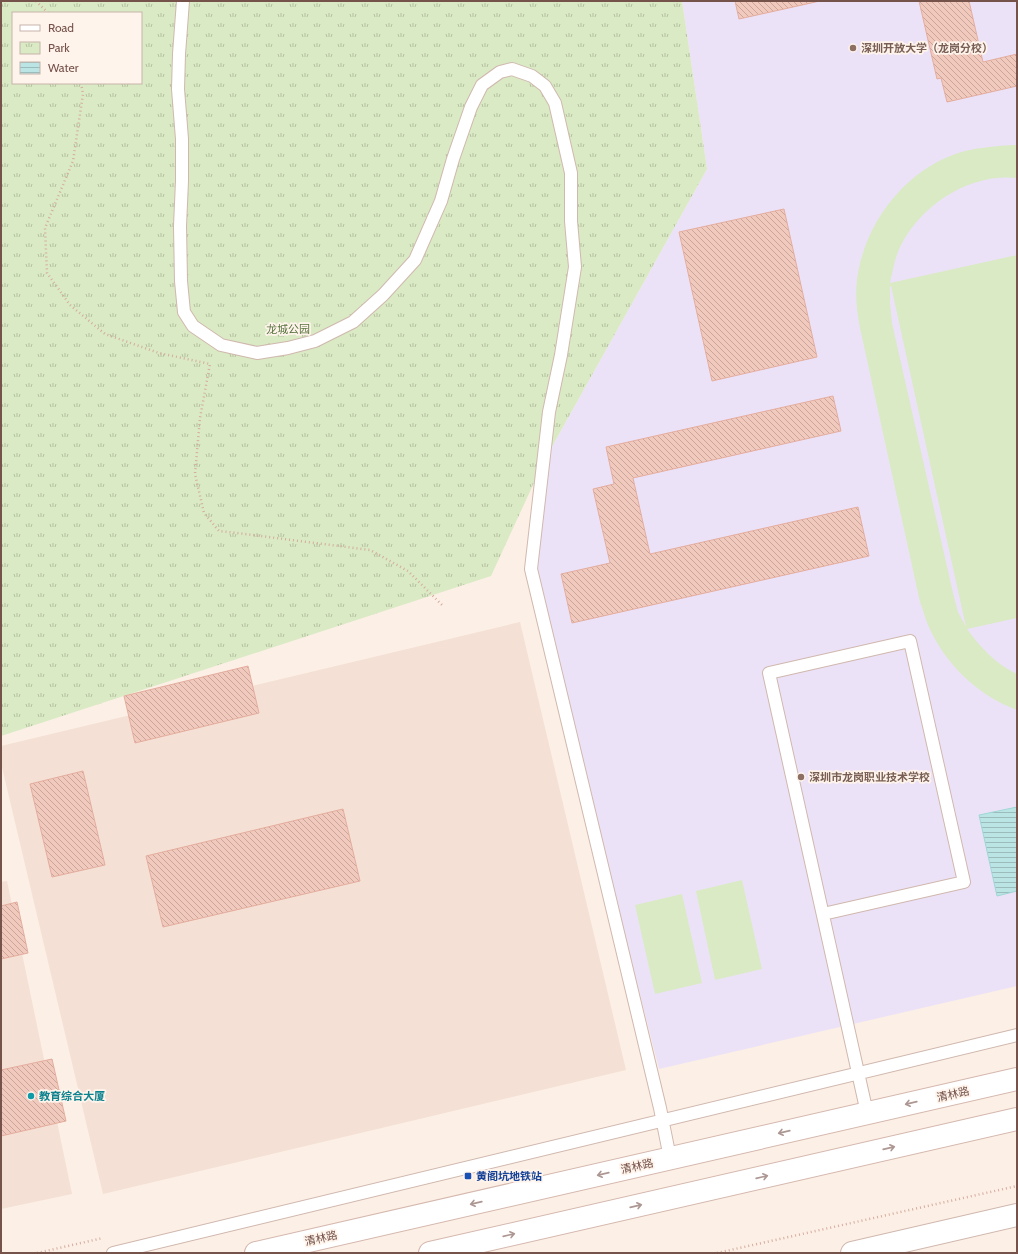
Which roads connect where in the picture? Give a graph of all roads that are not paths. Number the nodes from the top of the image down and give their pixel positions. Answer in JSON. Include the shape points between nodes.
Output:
{"nodes":[{"id":1,"x":183,"y":1,"type":"edge"},
{"id":2,"x":823,"y":914,"type":"junction"},
{"id":3,"x":1017,"y":1035,"type":"edge"},
{"id":4,"x":858,"y":1073,"type":"junction"},
{"id":5,"x":1017,"y":1079,"type":"edge"},
{"id":6,"x":867,"y":1113,"type":"junction"},
{"id":7,"x":1017,"y":1119,"type":"edge"},
{"id":8,"x":662,"y":1120,"type":"junction"},
{"id":9,"x":670,"y":1158,"type":"junction"},
{"id":10,"x":1017,"y":1215,"type":"edge"},
{"id":11,"x":113,"y":1253,"type":"edge"},
{"id":12,"x":256,"y":1253,"type":"edge"},
{"id":13,"x":430,"y":1253,"type":"edge"},
{"id":14,"x":852,"y":1253,"type":"edge"}],
"edges":[{"from":1,"to":8,"type":"lane","via":[[178,89],[182,160],[181,281],[184,312],[193,326],[221,345],[256,353],[288,348],[315,341],[353,322],[383,295],[415,260],[441,201],[471,107],[482,85],[500,72],[512,69],[532,76],[545,86],[555,103],[571,173],[571,221],[575,267],[550,412],[531,569]]},
{"from":2,"to":2,"type":"lane","via":[[769,673],[910,641],[964,882]]},
{"from":2,"to":4,"type":"lane"},
{"from":3,"to":4,"type":"lane"},
{"from":4,"to":6,"type":"lane"},
{"from":4,"to":8,"type":"lane"},
{"from":5,"to":6,"type":"main road","name":"清林路","one_way":true},
{"from":6,"to":9,"type":"main road","name":"清林路","one_way":true},
{"from":13,"to":7,"type":"main road","one_way":true},
{"from":8,"to":9,"type":"lane"},
{"from":8,"to":11,"type":"lane"},
{"from":9,"to":12,"type":"main road","name":"清林路","one_way":true},
{"from":10,"to":14,"type":"main road"}]}
